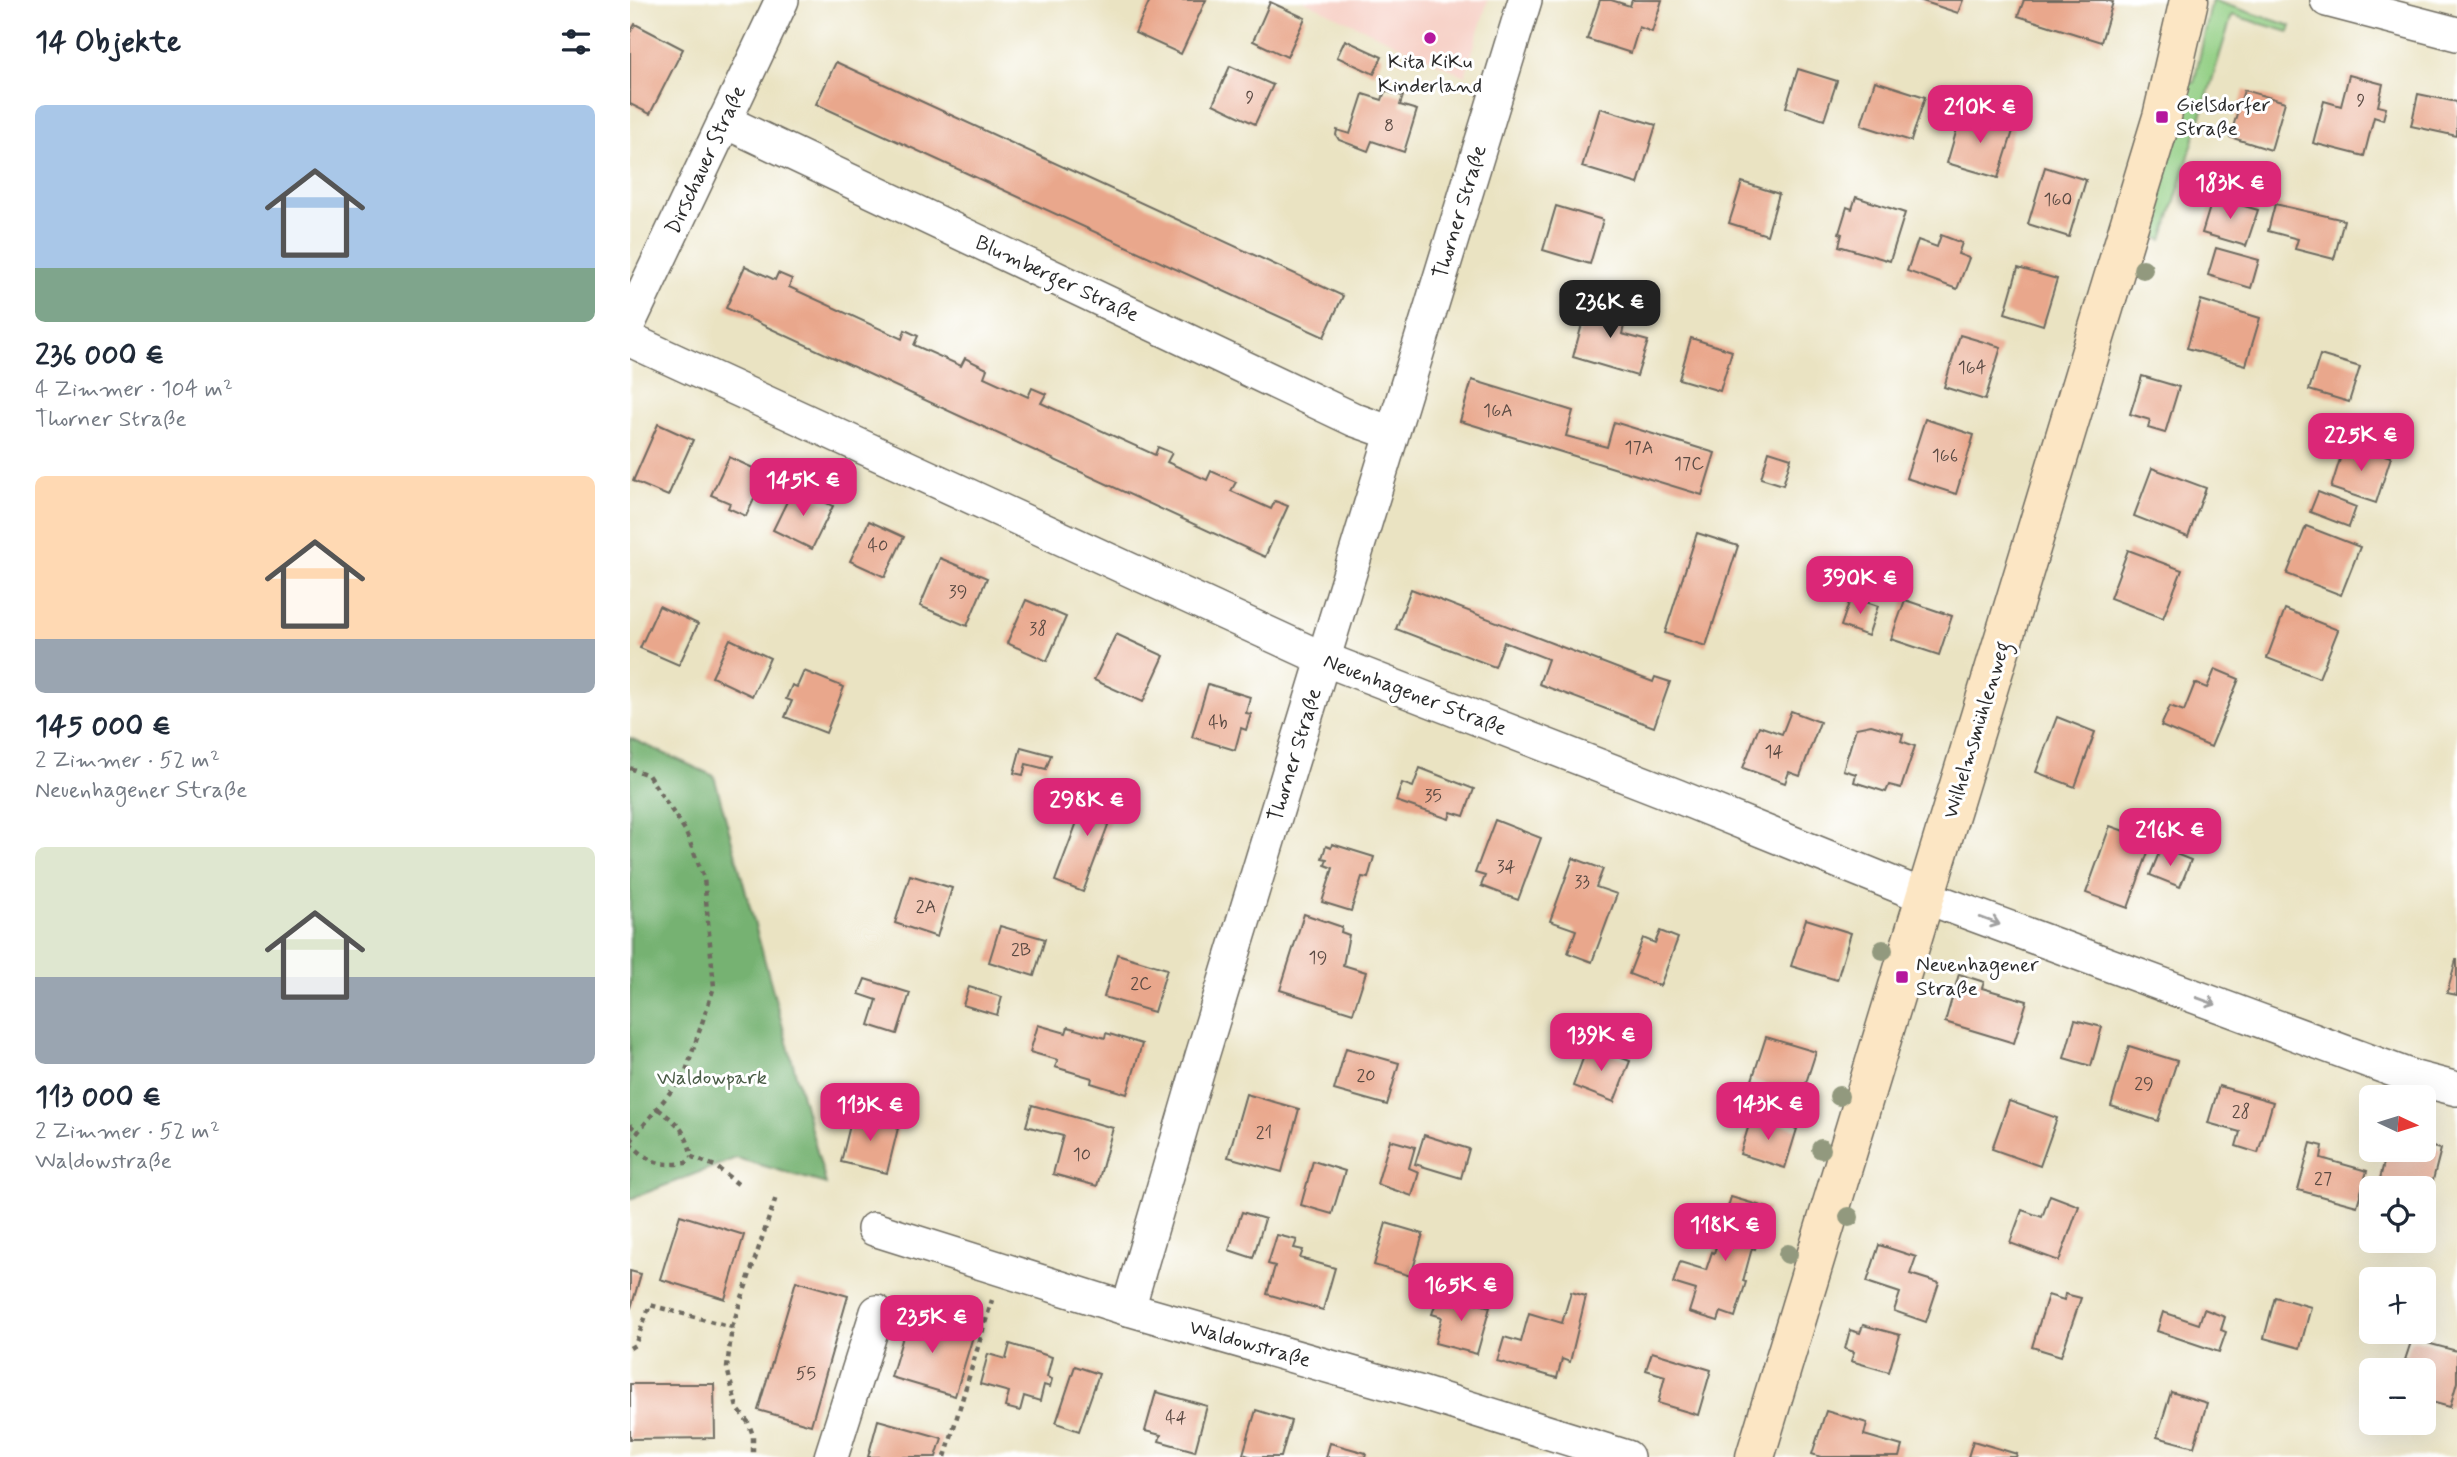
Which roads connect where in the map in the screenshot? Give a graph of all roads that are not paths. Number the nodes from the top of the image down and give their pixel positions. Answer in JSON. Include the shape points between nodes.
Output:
{"nodes":[{"id":1,"x":782,"y":0,"type":"edge"},
{"id":2,"x":1525,"y":0,"type":"edge"},
{"id":3,"x":2189,"y":0,"type":"edge"},
{"id":4,"x":2327,"y":0,"type":"edge"},
{"id":5,"x":2457,"y":34,"type":"edge"},
{"id":6,"x":724,"y":121,"type":"junction"},
{"id":7,"x":630,"y":321,"type":"edge"},
{"id":8,"x":630,"y":340,"type":"edge"},
{"id":9,"x":1392,"y":433,"type":"junction"},
{"id":10,"x":1324,"y":659,"type":"junction"},
{"id":11,"x":1926,"y":897,"type":"junction"},
{"id":12,"x":2457,"y":1089,"type":"edge"},
{"id":13,"x":874,"y":1229,"type":"dead end"},
{"id":14,"x":1128,"y":1309,"type":"junction"},
{"id":15,"x":877,"y":1312,"type":"dead end"},
{"id":16,"x":831,"y":1457,"type":"edge"},
{"id":17,"x":1627,"y":1457,"type":"edge"},
{"id":18,"x":1755,"y":1457,"type":"edge"}],
"edges":[{"from":1,"to":6,"type":"street","name":"Dirschauer Straße"},
{"from":2,"to":9,"type":"street","name":"Thorner Straße"},
{"from":3,"to":11,"type":"street","name":"Wilhelmsmühlenweg","via":[[2162,117]]},
{"from":4,"to":5,"type":"street"},
{"from":6,"to":7,"type":"street","name":"Dirschauer Straße"},
{"from":6,"to":9,"type":"street","name":"Blumberger Straße","via":[[1355,420]]},
{"from":8,"to":10,"type":"street","name":"Neuenhagener Straße"},
{"from":9,"to":10,"type":"street","name":"Thorner Straße"},
{"from":10,"to":11,"type":"street","name":"Neuenhagener Straße"},
{"from":10,"to":14,"type":"street","name":"Thorner Straße"},
{"from":11,"to":12,"type":"street","name":"Neuenhagener Straße","one_way":true},
{"from":11,"to":18,"type":"street","name":"Wilhelmsmühlenweg"},
{"from":13,"to":14,"type":"street","name":"Waldowstraße"},
{"from":14,"to":17,"type":"street","name":"Waldowstraße"},
{"from":15,"to":16,"type":"street"}]}
